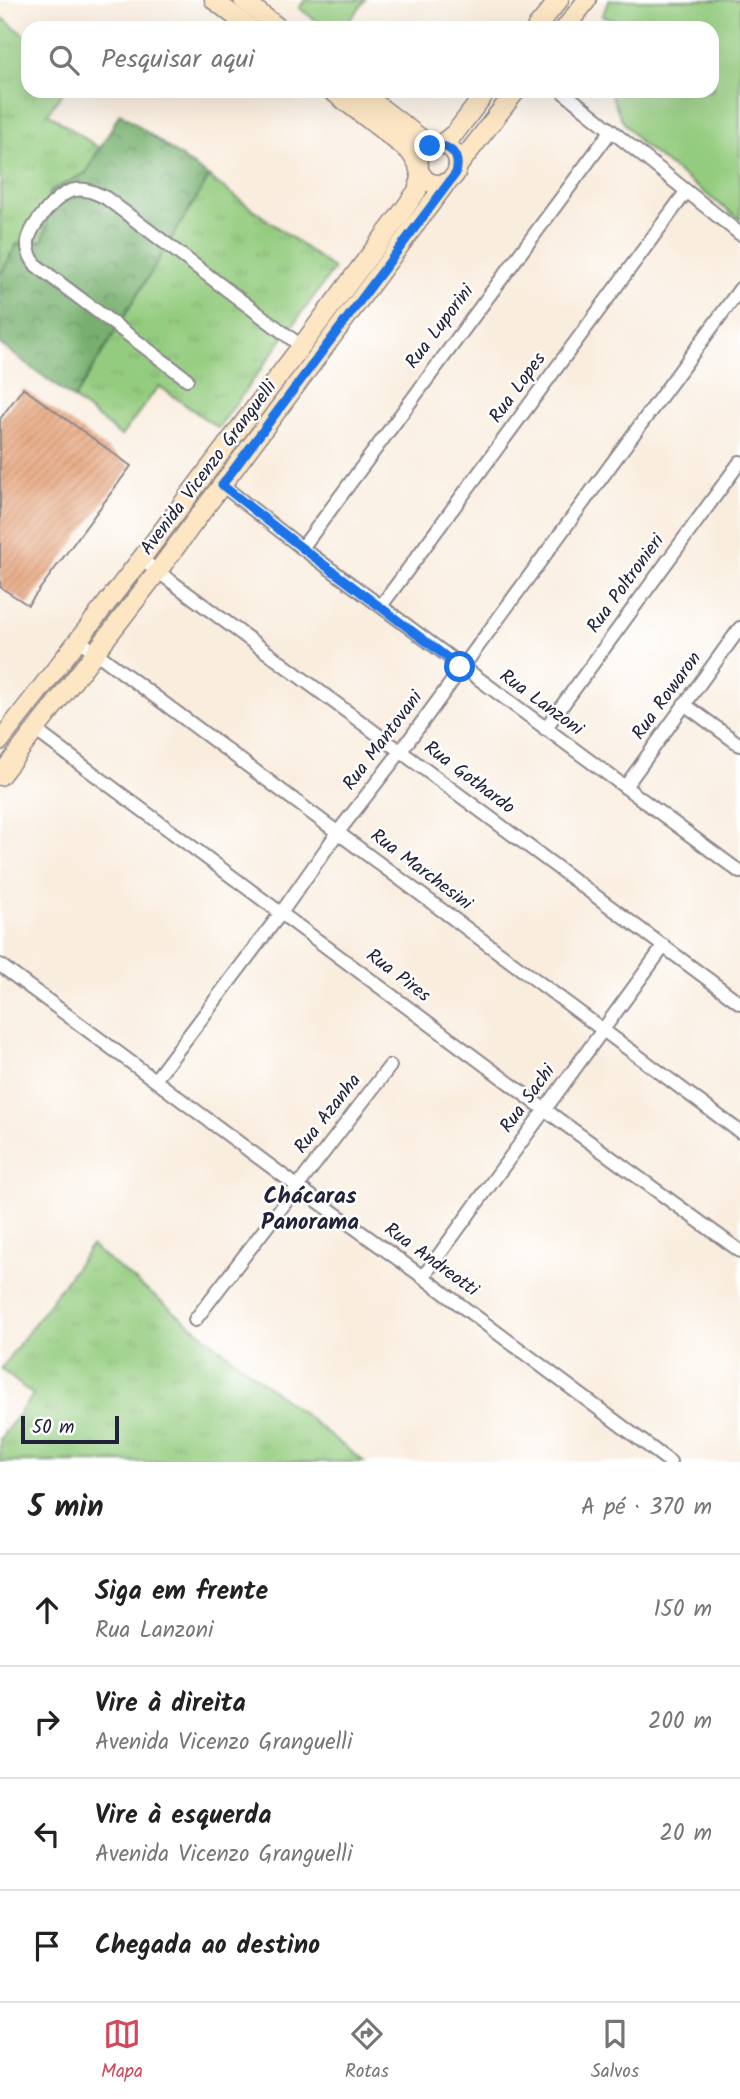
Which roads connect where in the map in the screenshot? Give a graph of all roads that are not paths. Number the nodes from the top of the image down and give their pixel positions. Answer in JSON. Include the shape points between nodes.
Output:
{"nodes":[{"id":1,"x":214,"y":0,"type":"edge"},
{"id":2,"x":243,"y":0,"type":"edge"},
{"id":3,"x":559,"y":0,"type":"edge"},
{"id":4,"x":587,"y":0,"type":"edge"},
{"id":5,"x":241,"y":21,"type":"edge"},
{"id":6,"x":270,"y":21,"type":"edge"},
{"id":7,"x":542,"y":21,"type":"edge"},
{"id":8,"x":570,"y":21,"type":"edge"},
{"id":9,"x":341,"y":98,"type":"edge"},
{"id":10,"x":369,"y":98,"type":"edge"},
{"id":11,"x":482,"y":98,"type":"edge"},
{"id":12,"x":511,"y":98,"type":"edge"},
{"id":13,"x":571,"y":98,"type":"edge"},
{"id":14,"x":611,"y":131,"type":"junction"},
{"id":15,"x":435,"y":146,"type":"junction"},
{"id":16,"x":458,"y":166,"type":"junction"},
{"id":17,"x":420,"y":170,"type":"junction"},
{"id":18,"x":447,"y":182,"type":"junction"},
{"id":19,"x":686,"y":192,"type":"junction"},
{"id":20,"x":740,"y":234,"type":"edge"},
{"id":21,"x":740,"y":289,"type":"edge"},
{"id":22,"x":301,"y":346,"type":"junction"},
{"id":23,"x":187,"y":379,"type":"dead end"},
{"id":24,"x":740,"y":462,"type":"edge"},
{"id":25,"x":222,"y":485,"type":"junction"},
{"id":26,"x":302,"y":548,"type":"junction"},
{"id":27,"x":141,"y":559,"type":"junction"},
{"id":28,"x":158,"y":571,"type":"junction"},
{"id":29,"x":381,"y":606,"type":"junction"},
{"id":30,"x":740,"y":628,"type":"edge"},
{"id":31,"x":79,"y":640,"type":"junction"},
{"id":32,"x":95,"y":652,"type":"junction"},
{"id":33,"x":460,"y":667,"type":"junction"},
{"id":34,"x":684,"y":704,"type":"junction"},
{"id":35,"x":545,"y":729,"type":"junction"},
{"id":36,"x":35,"y":730,"type":"junction"},
{"id":37,"x":0,"y":741,"type":"edge"},
{"id":38,"x":740,"y":744,"type":"edge"},
{"id":39,"x":401,"y":751,"type":"junction"},
{"id":40,"x":0,"y":776,"type":"edge"},
{"id":41,"x":625,"y":787,"type":"junction"},
{"id":42,"x":338,"y":832,"type":"junction"},
{"id":43,"x":740,"y":872,"type":"edge"},
{"id":44,"x":281,"y":913,"type":"junction"},
{"id":45,"x":664,"y":946,"type":"junction"},
{"id":46,"x":0,"y":965,"type":"edge"},
{"id":47,"x":740,"y":1003,"type":"edge"},
{"id":48,"x":603,"y":1030,"type":"junction"},
{"id":49,"x":390,"y":1066,"type":"dead end"},
{"id":50,"x":155,"y":1080,"type":"junction"},
{"id":51,"x":544,"y":1109,"type":"junction"},
{"id":52,"x":740,"y":1132,"type":"edge"},
{"id":53,"x":297,"y":1186,"type":"junction"},
{"id":54,"x":740,"y":1251,"type":"edge"},
{"id":55,"x":424,"y":1277,"type":"junction"},
{"id":56,"x":195,"y":1320,"type":"dead end"},
{"id":57,"x":670,"y":1462,"type":"edge"}],
"edges":[{"from":1,"to":5,"type":"street"},
{"from":2,"to":6,"type":"street"},
{"from":3,"to":7,"type":"street"},
{"from":4,"to":8,"type":"street"},
{"from":9,"to":17,"type":"street","via":[[409,151]]},
{"from":10,"to":15,"type":"street"},
{"from":11,"to":15,"type":"street","name":"Avenida Vicenzo Granguelli","via":[[455,133]]},
{"from":12,"to":16,"type":"street","name":"Avenida Vicenzo Granguelli"},
{"from":13,"to":14,"type":"street"},
{"from":14,"to":19,"type":"street"},
{"from":14,"to":26,"type":"street","name":"Rua Luporini"},
{"from":15,"to":16,"type":"street","via":[[446,146],[455,154]]},
{"from":15,"to":17,"type":"street","name":"Avenida Vicenzo Granguelli","via":[[422,154]]},
{"from":16,"to":18,"type":"street","name":"Avenida Vicenzo Granguelli"},
{"from":17,"to":18,"type":"street","via":[[436,184]]},
{"from":17,"to":22,"type":"street","name":"Avenida Vicenzo Granguelli","via":[[417,191]]},
{"from":18,"to":25,"type":"street","name":"Avenida Vicenzo Granguelli"},
{"from":19,"to":20,"type":"street"},
{"from":19,"to":29,"type":"street","name":"Rua Lopes"},
{"from":21,"to":33,"type":"street","name":"Rua Mantovani"},
{"from":22,"to":23,"type":"street","via":[[106,198],[88,190],[66,192],[37,222],[28,243],[30,258]]},
{"from":22,"to":27,"type":"street","name":"Avenida Vicenzo Granguelli"},
{"from":24,"to":35,"type":"street","name":"Rua Poltronieri"},
{"from":25,"to":26,"type":"street","name":"Rua Lanzoni"},
{"from":25,"to":28,"type":"street","name":"Avenida Vicenzo Granguelli"},
{"from":26,"to":29,"type":"street","name":"Rua Lanzoni"},
{"from":27,"to":28,"type":"street","name":"Rua Gothardo"},
{"from":27,"to":31,"type":"street","name":"Avenida Vicenzo Granguelli"},
{"from":28,"to":32,"type":"street","name":"Avenida Vicenzo Granguelli"},
{"from":28,"to":39,"type":"street","name":"Rua Gothardo"},
{"from":29,"to":33,"type":"street","name":"Rua Lanzoni"},
{"from":30,"to":34,"type":"street","name":"Rua Rowaron"},
{"from":31,"to":32,"type":"street","name":"Rua Marchesini"},
{"from":31,"to":37,"type":"street","name":"Avenida Vicenzo Granguelli"},
{"from":32,"to":36,"type":"street","name":"Avenida Vicenzo Granguelli"},
{"from":32,"to":42,"type":"street","name":"Rua Marchesini"},
{"from":33,"to":35,"type":"street","name":"Rua Lanzoni"},
{"from":33,"to":39,"type":"street","name":"Rua Mantovani"},
{"from":34,"to":38,"type":"street"},
{"from":34,"to":41,"type":"street","name":"Rua Rowaron"},
{"from":35,"to":41,"type":"street","name":"Rua Lanzoni"},
{"from":36,"to":40,"type":"street","name":"Avenida Vicenzo Granguelli"},
{"from":36,"to":44,"type":"street","name":"Rua Pires"},
{"from":39,"to":42,"type":"street","name":"Rua Mantovani"},
{"from":39,"to":45,"type":"street","name":"Rua Gothardo"},
{"from":41,"to":43,"type":"street","name":"Rua Lanzoni"},
{"from":42,"to":44,"type":"street","name":"Rua Mantovani"},
{"from":42,"to":48,"type":"street","name":"Rua Marchesini"},
{"from":44,"to":50,"type":"street","name":"Rua Mantovani"},
{"from":44,"to":51,"type":"street","name":"Rua Pires"},
{"from":45,"to":47,"type":"street","name":"Rua Gothardo"},
{"from":45,"to":48,"type":"street","name":"Rua Sachi"},
{"from":46,"to":50,"type":"street","name":"Rua Andreotti"},
{"from":48,"to":51,"type":"street","name":"Rua Sachi"},
{"from":48,"to":52,"type":"street","name":"Rua Marchesini"},
{"from":49,"to":53,"type":"street","name":"Rua Azanha"},
{"from":50,"to":53,"type":"street","name":"Rua Andreotti"},
{"from":51,"to":54,"type":"street","name":"Rua Pires"},
{"from":51,"to":55,"type":"street","name":"Rua Sachi"},
{"from":53,"to":55,"type":"street","name":"Rua Andreotti"},
{"from":53,"to":56,"type":"street","name":"Rua Azanha"},
{"from":55,"to":57,"type":"street","name":"Rua Andreotti"}]}
